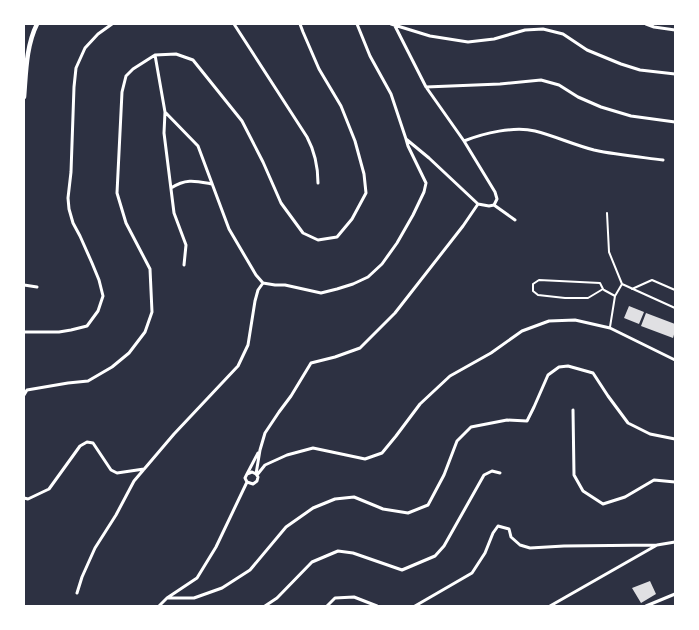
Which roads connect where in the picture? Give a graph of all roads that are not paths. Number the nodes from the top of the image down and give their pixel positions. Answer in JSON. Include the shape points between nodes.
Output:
{"nodes":[{"id":1,"x":38,"y":24,"type":"edge"},
{"id":2,"x":112,"y":24,"type":"edge"},
{"id":3,"x":234,"y":24,"type":"edge"},
{"id":4,"x":300,"y":24,"type":"edge"},
{"id":5,"x":356,"y":24,"type":"edge"},
{"id":6,"x":646,"y":24,"type":"edge"},
{"id":7,"x":393,"y":25,"type":"edge"},
{"id":8,"x":675,"y":30,"type":"edge"},
{"id":9,"x":155,"y":55,"type":"junction"},
{"id":10,"x":675,"y":74,"type":"edge"},
{"id":11,"x":426,"y":86,"type":"junction"},
{"id":12,"x":24,"y":97,"type":"edge"},
{"id":13,"x":165,"y":112,"type":"junction"},
{"id":14,"x":675,"y":122,"type":"edge"},
{"id":15,"x":406,"y":139,"type":"junction"},
{"id":16,"x":464,"y":141,"type":"junction"},
{"id":17,"x":663,"y":160,"type":"dead end"},
{"id":18,"x":318,"y":183,"type":"dead end"},
{"id":19,"x":213,"y":185,"type":"junction"},
{"id":20,"x":171,"y":188,"type":"junction"},
{"id":21,"x":478,"y":204,"type":"junction"},
{"id":22,"x":494,"y":205,"type":"junction"},
{"id":23,"x":607,"y":213,"type":"dead end"},
{"id":24,"x":515,"y":220,"type":"dead end"},
{"id":25,"x":184,"y":265,"type":"dead end"},
{"id":26,"x":263,"y":283,"type":"junction"},
{"id":27,"x":622,"y":284,"type":"junction"},
{"id":28,"x":24,"y":286,"type":"edge"},
{"id":29,"x":37,"y":287,"type":"dead end"},
{"id":30,"x":632,"y":289,"type":"junction"},
{"id":31,"x":603,"y":290,"type":"junction"},
{"id":32,"x":675,"y":290,"type":"edge"},
{"id":33,"x":615,"y":296,"type":"junction"},
{"id":34,"x":675,"y":308,"type":"edge"},
{"id":35,"x":610,"y":328,"type":"junction"},
{"id":36,"x":24,"y":332,"type":"edge"},
{"id":37,"x":675,"y":360,"type":"edge"},
{"id":38,"x":24,"y":395,"type":"edge"},
{"id":39,"x":573,"y":410,"type":"dead end"},
{"id":40,"x":675,"y":439,"type":"edge"},
{"id":41,"x":260,"y":450,"type":"junction"},
{"id":42,"x":144,"y":469,"type":"junction"},
{"id":43,"x":500,"y":473,"type":"dead end"},
{"id":44,"x":247,"y":474,"type":"junction"},
{"id":45,"x":257,"y":474,"type":"junction"},
{"id":46,"x":247,"y":482,"type":"junction"},
{"id":47,"x":675,"y":482,"type":"edge"},
{"id":48,"x":24,"y":498,"type":"edge"},
{"id":49,"x":675,"y":542,"type":"edge"},
{"id":50,"x":657,"y":545,"type":"junction"},
{"id":51,"x":77,"y":593,"type":"dead end"},
{"id":52,"x":675,"y":594,"type":"edge"},
{"id":53,"x":167,"y":598,"type":"junction"},
{"id":54,"x":158,"y":606,"type":"edge"},
{"id":55,"x":265,"y":606,"type":"edge"},
{"id":56,"x":327,"y":606,"type":"edge"},
{"id":57,"x":376,"y":606,"type":"edge"},
{"id":58,"x":415,"y":606,"type":"edge"},
{"id":59,"x":550,"y":606,"type":"edge"},
{"id":60,"x":646,"y":606,"type":"edge"}],
"edges":[{"from":1,"to":12,"type":"main road","via":[[28,57]]},
{"from":2,"to":36,"type":"street","via":[[84,48],[76,68],[68,198],[73,223],[103,296],[98,311],[87,326],[59,332]]},
{"from":3,"to":18,"type":"street","via":[[307,137],[315,155]]},
{"from":4,"to":9,"type":"street","via":[[319,70],[341,106],[364,174],[366,193],[352,219],[337,237],[318,240],[303,233],[295,224],[242,121],[193,60],[176,54]]},
{"from":5,"to":15,"type":"street","via":[[391,94]]},
{"from":6,"to":8,"type":"street"},
{"from":7,"to":10,"type":"street","via":[[430,36],[468,42],[543,29],[563,34],[587,50],[620,64]]},
{"from":7,"to":11,"type":"street"},
{"from":9,"to":13,"type":"street"},
{"from":9,"to":38,"type":"street","via":[[126,76],[122,92],[117,194],[126,223],[150,269],[152,312],[145,332],[130,353],[88,381],[27,390]]},
{"from":11,"to":14,"type":"street","via":[[541,80],[559,85],[600,107],[631,116]]},
{"from":11,"to":16,"type":"street"},
{"from":13,"to":19,"type":"street","via":[[198,146]]},
{"from":13,"to":20,"type":"street","via":[[164,133]]},
{"from":15,"to":21,"type":"street"},
{"from":15,"to":26,"type":"street","via":[[426,183],[414,214],[382,264],[368,277],[321,293]]},
{"from":16,"to":17,"type":"street","via":[[511,129],[533,130],[593,150]]},
{"from":16,"to":22,"type":"street","via":[[495,192]]},
{"from":19,"to":20,"type":"street","via":[[195,180],[180,182]]},
{"from":19,"to":26,"type":"street","via":[[229,229]]},
{"from":20,"to":25,"type":"street","via":[[174,213],[186,245]]},
{"from":21,"to":22,"type":"street"},
{"from":21,"to":41,"type":"street","via":[[400,307],[360,348],[311,363],[266,432]]},
{"from":22,"to":24,"type":"street"},
{"from":23,"to":27,"type":"lane","via":[[609,252]]},
{"from":26,"to":42,"type":"street","via":[[255,302],[248,345],[238,366]]},
{"from":27,"to":30,"type":"lane"},
{"from":27,"to":33,"type":"lane"},
{"from":28,"to":29,"type":"street"},
{"from":30,"to":32,"type":"lane","via":[[652,280]]},
{"from":30,"to":34,"type":"lane"},
{"from":31,"to":31,"type":"lane","via":[[588,298],[565,298],[538,295],[533,291],[533,284],[539,280],[600,283]]},
{"from":31,"to":33,"type":"lane"},
{"from":33,"to":35,"type":"lane"},
{"from":35,"to":37,"type":"street"},
{"from":35,"to":45,"type":"street","via":[[566,320],[549,321],[522,331],[450,376],[420,404],[382,453],[365,459],[313,448],[287,455],[266,465]]},
{"from":39,"to":47,"type":"street","via":[[574,475],[584,491],[604,504],[625,497],[654,480]]},
{"from":40,"to":53,"type":"street","via":[[650,434],[628,423],[593,373],[559,366],[548,375],[527,421],[506,420],[471,427],[457,441],[428,505],[408,513],[383,509],[354,497],[335,499],[313,508],[286,527],[250,570],[222,588],[194,598]]},
{"from":41,"to":44,"type":"street"},
{"from":41,"to":45,"type":"street"},
{"from":42,"to":48,"type":"street","via":[[118,473],[110,470],[93,443],[87,442],[80,446],[49,489]]},
{"from":42,"to":51,"type":"street","via":[[95,548]]},
{"from":43,"to":55,"type":"street","via":[[492,471],[484,475],[444,546],[435,556],[402,570],[338,551],[312,562]]},
{"from":44,"to":45,"type":"street"},
{"from":44,"to":46,"type":"street"},
{"from":45,"to":46,"type":"street","via":[[255,484]]},
{"from":46,"to":53,"type":"street","via":[[216,547],[197,578]]},
{"from":49,"to":50,"type":"street"},
{"from":50,"to":58,"type":"street","via":[[530,548],[520,545],[509,529],[498,526],[472,573]]},
{"from":50,"to":59,"type":"street"},
{"from":52,"to":60,"type":"street"},
{"from":53,"to":54,"type":"street"},
{"from":56,"to":57,"type":"street","via":[[335,598],[354,596]]}]}
